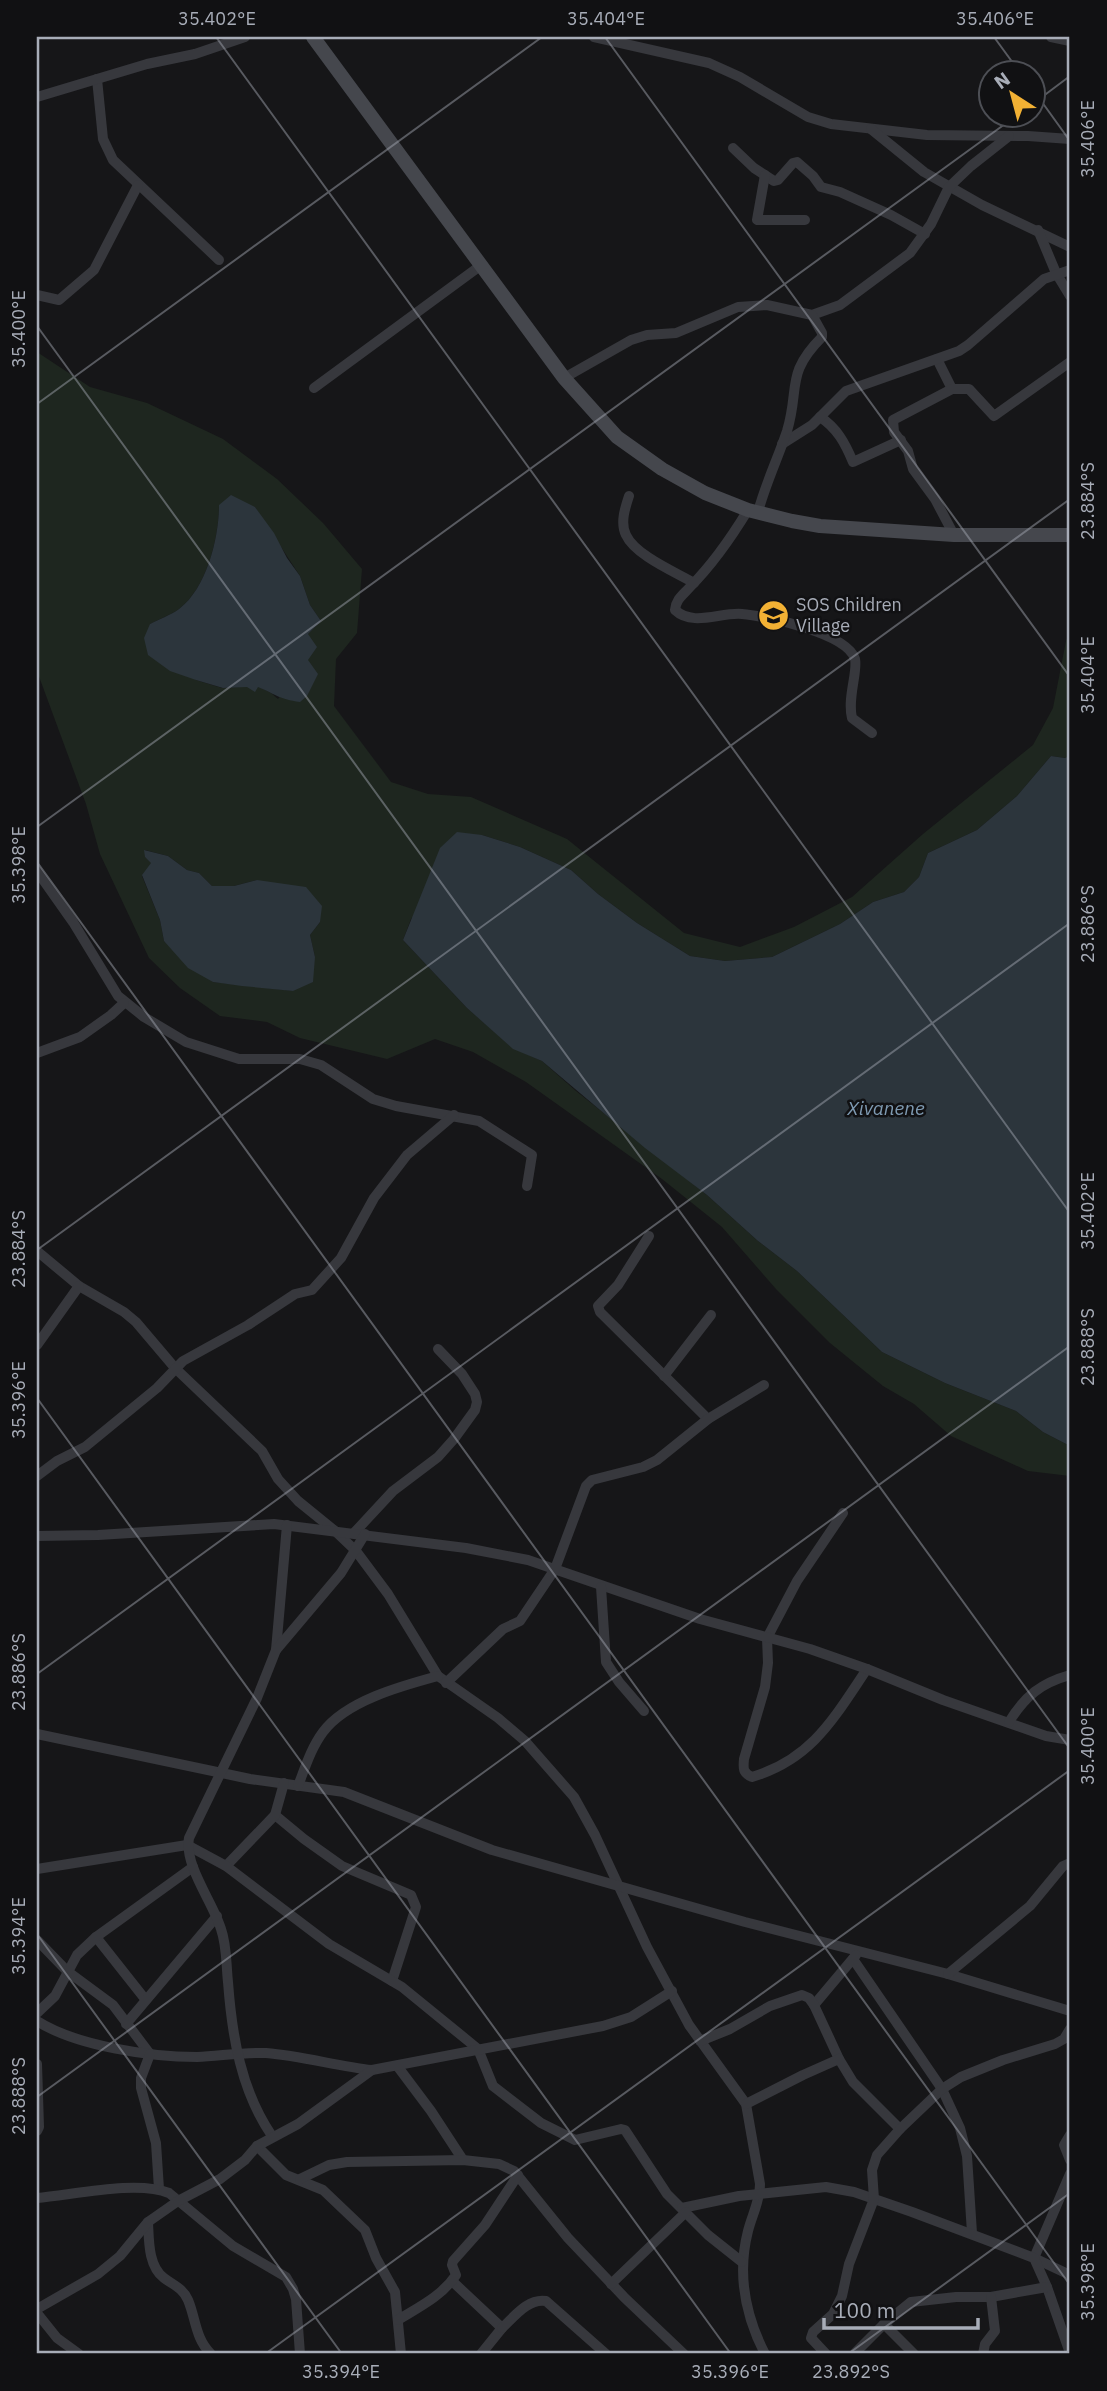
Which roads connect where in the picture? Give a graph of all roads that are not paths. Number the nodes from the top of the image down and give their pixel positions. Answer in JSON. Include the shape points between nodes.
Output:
{"nodes":[{"id":1,"x":245,"y":37,"type":"edge"},
{"id":2,"x":313,"y":37,"type":"edge"},
{"id":3,"x":594,"y":37,"type":"edge"},
{"id":4,"x":1051,"y":37,"type":"edge"},
{"id":5,"x":1070,"y":41,"type":"edge"},
{"id":6,"x":97,"y":79,"type":"junction"},
{"id":7,"x":37,"y":97,"type":"edge"},
{"id":8,"x":870,"y":128,"type":"junction"},
{"id":9,"x":1009,"y":136,"type":"junction"},
{"id":10,"x":1070,"y":139,"type":"edge"},
{"id":11,"x":733,"y":148,"type":"dead end"},
{"id":12,"x":765,"y":175,"type":"junction"},
{"id":13,"x":138,"y":185,"type":"junction"},
{"id":14,"x":949,"y":187,"type":"junction"},
{"id":15,"x":805,"y":220,"type":"dead end"},
{"id":16,"x":1038,"y":230,"type":"junction"},
{"id":17,"x":925,"y":234,"type":"junction"},
{"id":18,"x":1070,"y":247,"type":"edge"},
{"id":19,"x":219,"y":260,"type":"dead end"},
{"id":20,"x":480,"y":266,"type":"junction"},
{"id":21,"x":1070,"y":270,"type":"edge"},
{"id":22,"x":1056,"y":273,"type":"junction"},
{"id":23,"x":37,"y":295,"type":"edge"},
{"id":24,"x":1070,"y":296,"type":"edge"},
{"id":25,"x":813,"y":315,"type":"junction"},
{"id":26,"x":937,"y":359,"type":"junction"},
{"id":27,"x":1070,"y":362,"type":"edge"},
{"id":28,"x":564,"y":378,"type":"junction"},
{"id":29,"x":314,"y":388,"type":"dead end"},
{"id":30,"x":952,"y":389,"type":"junction"},
{"id":31,"x":820,"y":417,"type":"junction"},
{"id":32,"x":901,"y":440,"type":"junction"},
{"id":33,"x":782,"y":444,"type":"junction"},
{"id":34,"x":629,"y":496,"type":"dead end"},
{"id":35,"x":753,"y":511,"type":"junction"},
{"id":36,"x":954,"y":535,"type":"junction"},
{"id":37,"x":1070,"y":535,"type":"edge"},
{"id":38,"x":694,"y":583,"type":"junction"},
{"id":39,"x":872,"y":733,"type":"dead end"},
{"id":40,"x":37,"y":871,"type":"edge"},
{"id":41,"x":124,"y":1003,"type":"junction"},
{"id":42,"x":37,"y":1053,"type":"edge"},
{"id":43,"x":454,"y":1115,"type":"junction"},
{"id":44,"x":527,"y":1186,"type":"dead end"},
{"id":45,"x":649,"y":1236,"type":"dead end"},
{"id":46,"x":37,"y":1251,"type":"edge"},
{"id":47,"x":79,"y":1286,"type":"junction"},
{"id":48,"x":710,"y":1315,"type":"dead end"},
{"id":49,"x":37,"y":1345,"type":"edge"},
{"id":50,"x":439,"y":1349,"type":"dead end"},
{"id":51,"x":175,"y":1368,"type":"junction"},
{"id":52,"x":664,"y":1376,"type":"junction"},
{"id":53,"x":764,"y":1385,"type":"dead end"},
{"id":54,"x":708,"y":1419,"type":"junction"},
{"id":55,"x":37,"y":1476,"type":"edge"},
{"id":56,"x":843,"y":1513,"type":"dead end"},
{"id":57,"x":287,"y":1525,"type":"junction"},
{"id":58,"x":335,"y":1531,"type":"junction"},
{"id":59,"x":359,"y":1534,"type":"junction"},
{"id":60,"x":37,"y":1536,"type":"edge"},
{"id":61,"x":356,"y":1551,"type":"junction"},
{"id":62,"x":555,"y":1569,"type":"junction"},
{"id":63,"x":601,"y":1587,"type":"junction"},
{"id":64,"x":767,"y":1638,"type":"junction"},
{"id":65,"x":276,"y":1650,"type":"junction"},
{"id":66,"x":867,"y":1669,"type":"junction"},
{"id":67,"x":1070,"y":1675,"type":"edge"},
{"id":68,"x":442,"y":1680,"type":"junction"},
{"id":69,"x":644,"y":1711,"type":"dead end"},
{"id":70,"x":1009,"y":1722,"type":"junction"},
{"id":71,"x":37,"y":1734,"type":"edge"},
{"id":72,"x":1070,"y":1740,"type":"edge"},
{"id":73,"x":222,"y":1773,"type":"junction"},
{"id":74,"x":284,"y":1783,"type":"junction"},
{"id":75,"x":298,"y":1786,"type":"junction"},
{"id":76,"x":275,"y":1815,"type":"junction"},
{"id":77,"x":187,"y":1845,"type":"junction"},
{"id":78,"x":1070,"y":1863,"type":"edge"},
{"id":79,"x":226,"y":1866,"type":"junction"},
{"id":80,"x":193,"y":1867,"type":"junction"},
{"id":81,"x":37,"y":1869,"type":"edge"},
{"id":82,"x":619,"y":1885,"type":"junction"},
{"id":83,"x":217,"y":1916,"type":"junction"},
{"id":84,"x":96,"y":1937,"type":"junction"},
{"id":85,"x":37,"y":1940,"type":"edge"},
{"id":86,"x":856,"y":1955,"type":"junction"},
{"id":87,"x":67,"y":1971,"type":"junction"},
{"id":88,"x":948,"y":1974,"type":"junction"},
{"id":89,"x":392,"y":1981,"type":"junction"},
{"id":90,"x":672,"y":1992,"type":"junction"},
{"id":91,"x":145,"y":1999,"type":"junction"},
{"id":92,"x":814,"y":2006,"type":"junction"},
{"id":93,"x":1070,"y":2011,"type":"edge"},
{"id":94,"x":37,"y":2013,"type":"edge"},
{"id":95,"x":37,"y":2021,"type":"edge"},
{"id":96,"x":126,"y":2024,"type":"junction"},
{"id":97,"x":1070,"y":2029,"type":"edge"},
{"id":98,"x":700,"y":2042,"type":"junction"},
{"id":99,"x":478,"y":2049,"type":"junction"},
{"id":100,"x":238,"y":2053,"type":"junction"},
{"id":101,"x":150,"y":2054,"type":"junction"},
{"id":102,"x":839,"y":2059,"type":"junction"},
{"id":103,"x":37,"y":2064,"type":"edge"},
{"id":104,"x":398,"y":2067,"type":"junction"},
{"id":105,"x":372,"y":2070,"type":"junction"},
{"id":106,"x":942,"y":2089,"type":"junction"},
{"id":107,"x":746,"y":2104,"type":"junction"},
{"id":108,"x":900,"y":2129,"type":"junction"},
{"id":109,"x":37,"y":2131,"type":"edge"},
{"id":110,"x":1070,"y":2135,"type":"edge"},
{"id":111,"x":272,"y":2136,"type":"junction"},
{"id":112,"x":257,"y":2147,"type":"junction"},
{"id":113,"x":463,"y":2160,"type":"junction"},
{"id":114,"x":1070,"y":2160,"type":"edge"},
{"id":115,"x":518,"y":2175,"type":"junction"},
{"id":116,"x":1070,"y":2175,"type":"edge"},
{"id":117,"x":300,"y":2179,"type":"junction"},
{"id":118,"x":159,"y":2189,"type":"junction"},
{"id":119,"x":760,"y":2194,"type":"junction"},
{"id":120,"x":37,"y":2198,"type":"edge"},
{"id":121,"x":874,"y":2199,"type":"junction"},
{"id":122,"x":178,"y":2201,"type":"junction"},
{"id":123,"x":684,"y":2210,"type":"junction"},
{"id":124,"x":148,"y":2222,"type":"junction"},
{"id":125,"x":972,"y":2233,"type":"junction"},
{"id":126,"x":1034,"y":2258,"type":"junction"},
{"id":127,"x":741,"y":2262,"type":"junction"},
{"id":128,"x":1070,"y":2274,"type":"edge"},
{"id":129,"x":452,"y":2281,"type":"junction"},
{"id":130,"x":611,"y":2284,"type":"junction"},
{"id":131,"x":1047,"y":2287,"type":"junction"},
{"id":132,"x":991,"y":2297,"type":"junction"},
{"id":133,"x":37,"y":2311,"type":"edge"},
{"id":134,"x":398,"y":2320,"type":"junction"},
{"id":135,"x":884,"y":2324,"type":"junction"},
{"id":136,"x":502,"y":2328,"type":"junction"},
{"id":137,"x":1070,"y":2353,"type":"edge"},
{"id":138,"x":79,"y":2354,"type":"edge"},
{"id":139,"x":211,"y":2354,"type":"edge"},
{"id":140,"x":300,"y":2354,"type":"edge"},
{"id":141,"x":401,"y":2354,"type":"edge"},
{"id":142,"x":481,"y":2354,"type":"edge"},
{"id":143,"x":606,"y":2354,"type":"edge"},
{"id":144,"x":684,"y":2354,"type":"edge"},
{"id":145,"x":765,"y":2354,"type":"edge"},
{"id":146,"x":826,"y":2354,"type":"edge"},
{"id":147,"x":854,"y":2354,"type":"edge"},
{"id":148,"x":914,"y":2354,"type":"edge"},
{"id":149,"x":983,"y":2354,"type":"edge"}],
"edges":[{"from":1,"to":6,"type":"street"},
{"from":2,"to":20,"type":"main road"},
{"from":3,"to":8,"type":"street","via":[[709,63],[807,117]]},
{"from":4,"to":5,"type":"street"},
{"from":6,"to":7,"type":"street"},
{"from":6,"to":13,"type":"street","via":[[107,150]]},
{"from":8,"to":9,"type":"street"},
{"from":8,"to":14,"type":"street"},
{"from":9,"to":10,"type":"street"},
{"from":9,"to":14,"type":"street"},
{"from":11,"to":12,"type":"street"},
{"from":12,"to":15,"type":"street","via":[[757,220]]},
{"from":12,"to":17,"type":"street","via":[[778,180],[797,162],[821,187]]},
{"from":13,"to":19,"type":"street"},
{"from":13,"to":23,"type":"street","via":[[94,270],[59,300]]},
{"from":14,"to":16,"type":"street"},
{"from":14,"to":17,"type":"street"},
{"from":16,"to":18,"type":"street"},
{"from":16,"to":22,"type":"street"},
{"from":17,"to":25,"type":"street","via":[[910,253],[858,294]]},
{"from":20,"to":28,"type":"main road"},
{"from":20,"to":29,"type":"street"},
{"from":21,"to":22,"type":"street"},
{"from":22,"to":24,"type":"street"},
{"from":22,"to":26,"type":"street","via":[[1027,292],[968,345]]},
{"from":25,"to":28,"type":"street","via":[[767,306],[738,307],[676,333],[631,340]]},
{"from":25,"to":33,"type":"street","via":[[822,337],[803,358],[794,380]]},
{"from":26,"to":30,"type":"street"},
{"from":26,"to":31,"type":"street","via":[[852,387]]},
{"from":27,"to":30,"type":"street","via":[[994,416],[969,389]]},
{"from":28,"to":35,"type":"main road","via":[[617,436],[662,469],[705,493]]},
{"from":30,"to":32,"type":"street","via":[[893,420],[894,432]]},
{"from":31,"to":32,"type":"street","via":[[842,439],[853,462]]},
{"from":31,"to":33,"type":"street"},
{"from":32,"to":36,"type":"street","via":[[913,469]]},
{"from":33,"to":35,"type":"street"},
{"from":34,"to":38,"type":"street","via":[[626,536],[639,550]]},
{"from":35,"to":36,"type":"main road","via":[[820,526]]},
{"from":35,"to":38,"type":"street"},
{"from":36,"to":37,"type":"main road"},
{"from":38,"to":39,"type":"street","via":[[676,602],[680,615],[767,619],[833,638],[849,651],[855,661],[852,718]]},
{"from":40,"to":41,"type":"street"},
{"from":41,"to":42,"type":"street","via":[[80,1037]]},
{"from":41,"to":43,"type":"street","via":[[194,1045],[239,1059],[300,1059],[321,1065],[373,1098]]},
{"from":43,"to":44,"type":"street","via":[[479,1121],[531,1153]]},
{"from":43,"to":51,"type":"street","via":[[407,1155],[374,1198],[341,1258],[312,1290],[295,1294]]},
{"from":45,"to":52,"type":"street","via":[[618,1285],[598,1306]]},
{"from":46,"to":47,"type":"street"},
{"from":47,"to":49,"type":"street"},
{"from":47,"to":51,"type":"street","via":[[136,1322]]},
{"from":48,"to":52,"type":"street"},
{"from":50,"to":59,"type":"street","via":[[475,1394],[475,1409],[438,1457],[393,1491]]},
{"from":51,"to":55,"type":"street","via":[[85,1447]]},
{"from":51,"to":58,"type":"street","via":[[261,1451],[298,1501]]},
{"from":52,"to":54,"type":"street"},
{"from":53,"to":54,"type":"street"},
{"from":54,"to":62,"type":"street","via":[[650,1463],[592,1480]]},
{"from":56,"to":64,"type":"street","via":[[797,1581]]},
{"from":57,"to":58,"type":"street"},
{"from":57,"to":60,"type":"street"},
{"from":57,"to":65,"type":"street"},
{"from":58,"to":59,"type":"street"},
{"from":58,"to":61,"type":"street"},
{"from":59,"to":61,"type":"street"},
{"from":59,"to":62,"type":"street","via":[[466,1548]]},
{"from":61,"to":65,"type":"street"},
{"from":61,"to":68,"type":"street"},
{"from":62,"to":63,"type":"street"},
{"from":62,"to":68,"type":"street","via":[[520,1621],[503,1629]]},
{"from":63,"to":64,"type":"street"},
{"from":63,"to":69,"type":"street","via":[[606,1662]]},
{"from":64,"to":66,"type":"street"},
{"from":64,"to":66,"type":"street","via":[[765,1687],[744,1759],[743,1770],[752,1777],[806,1751]]},
{"from":65,"to":73,"type":"street"},
{"from":66,"to":70,"type":"street"},
{"from":67,"to":70,"type":"street","via":[[1043,1684]]},
{"from":68,"to":75,"type":"street","via":[[364,1701],[343,1713],[324,1731]]},
{"from":68,"to":82,"type":"street","via":[[498,1718],[557,1776],[575,1797]]},
{"from":70,"to":72,"type":"street"},
{"from":71,"to":73,"type":"street"},
{"from":73,"to":74,"type":"street"},
{"from":73,"to":77,"type":"street"},
{"from":74,"to":75,"type":"street"},
{"from":74,"to":76,"type":"street"},
{"from":75,"to":82,"type":"street","via":[[344,1792],[492,1850]]},
{"from":76,"to":79,"type":"street"},
{"from":76,"to":89,"type":"street","via":[[342,1866],[411,1895],[416,1907]]},
{"from":77,"to":79,"type":"street"},
{"from":77,"to":80,"type":"street"},
{"from":77,"to":81,"type":"street"},
{"from":78,"to":88,"type":"street","via":[[1030,1906]]},
{"from":79,"to":89,"type":"street","via":[[329,1944]]},
{"from":80,"to":83,"type":"street"},
{"from":80,"to":84,"type":"street"},
{"from":82,"to":86,"type":"street"},
{"from":82,"to":90,"type":"street"},
{"from":83,"to":91,"type":"street"},
{"from":83,"to":100,"type":"street","via":[[226,1949]]},
{"from":84,"to":87,"type":"street"},
{"from":84,"to":91,"type":"street"},
{"from":85,"to":87,"type":"street"},
{"from":86,"to":88,"type":"street"},
{"from":86,"to":92,"type":"street"},
{"from":86,"to":106,"type":"street"},
{"from":87,"to":94,"type":"street","via":[[55,1996]]},
{"from":87,"to":96,"type":"street","via":[[105,1997]]},
{"from":88,"to":93,"type":"street"},
{"from":89,"to":99,"type":"street"},
{"from":90,"to":98,"type":"street"},
{"from":90,"to":99,"type":"street","via":[[631,2017],[603,2026]]},
{"from":91,"to":96,"type":"street"},
{"from":92,"to":98,"type":"street","via":[[809,1998],[795,1996]]},
{"from":92,"to":102,"type":"street"},
{"from":95,"to":101,"type":"street","via":[[75,2037]]},
{"from":96,"to":101,"type":"street"},
{"from":97,"to":106,"type":"street","via":[[1055,2044],[1003,2060]]},
{"from":98,"to":107,"type":"street"},
{"from":99,"to":104,"type":"street"},
{"from":99,"to":123,"type":"street","via":[[493,2086],[541,2123],[575,2140],[625,2130],[667,2194]]},
{"from":100,"to":101,"type":"street","via":[[200,2057]]},
{"from":100,"to":105,"type":"street","via":[[284,2055]]},
{"from":100,"to":111,"type":"street","via":[[251,2099]]},
{"from":101,"to":118,"type":"street","via":[[141,2088],[156,2143]]},
{"from":102,"to":107,"type":"street"},
{"from":102,"to":108,"type":"street","via":[[853,2082]]},
{"from":103,"to":109,"type":"street"},
{"from":104,"to":105,"type":"street"},
{"from":104,"to":113,"type":"street"},
{"from":105,"to":111,"type":"street","via":[[298,2124]]},
{"from":106,"to":108,"type":"street"},
{"from":106,"to":125,"type":"street","via":[[965,2145]]},
{"from":107,"to":119,"type":"street"},
{"from":108,"to":121,"type":"street","via":[[877,2155],[872,2171]]},
{"from":110,"to":114,"type":"street","via":[[1064,2145]]},
{"from":111,"to":112,"type":"street"},
{"from":112,"to":117,"type":"street","via":[[286,2175]]},
{"from":112,"to":122,"type":"street","via":[[220,2179]]},
{"from":113,"to":115,"type":"street","via":[[499,2165]]},
{"from":113,"to":117,"type":"street","via":[[347,2162]]},
{"from":115,"to":129,"type":"street","via":[[453,2262],[456,2276]]},
{"from":115,"to":130,"type":"street"},
{"from":116,"to":126,"type":"street"},
{"from":117,"to":134,"type":"street","via":[[323,2190],[365,2230],[395,2292]]},
{"from":118,"to":120,"type":"street","via":[[136,2187]]},
{"from":118,"to":122,"type":"street"},
{"from":119,"to":121,"type":"street","via":[[827,2187]]},
{"from":119,"to":123,"type":"street","via":[[716,2199]]},
{"from":119,"to":127,"type":"street"},
{"from":121,"to":125,"type":"street"},
{"from":121,"to":146,"type":"street","via":[[834,2314],[811,2338]]},
{"from":122,"to":124,"type":"street"},
{"from":122,"to":140,"type":"street","via":[[233,2246],[286,2277],[296,2299]]},
{"from":123,"to":127,"type":"street"},
{"from":123,"to":130,"type":"street"},
{"from":124,"to":133,"type":"street","via":[[111,2264]]},
{"from":124,"to":139,"type":"street","via":[[157,2271],[188,2299],[198,2337]]},
{"from":125,"to":126,"type":"street"},
{"from":126,"to":128,"type":"street"},
{"from":126,"to":131,"type":"street"},
{"from":127,"to":145,"type":"street","via":[[749,2314]]},
{"from":129,"to":134,"type":"street"},
{"from":129,"to":136,"type":"street"},
{"from":130,"to":144,"type":"street"},
{"from":131,"to":132,"type":"street"},
{"from":131,"to":137,"type":"street"},
{"from":132,"to":135,"type":"street","via":[[911,2302]]},
{"from":132,"to":149,"type":"street","via":[[995,2331]]},
{"from":133,"to":138,"type":"street","via":[[57,2338]]},
{"from":134,"to":141,"type":"street"},
{"from":135,"to":147,"type":"street"},
{"from":135,"to":148,"type":"street"},
{"from":136,"to":142,"type":"street"},
{"from":136,"to":143,"type":"street","via":[[530,2303],[546,2301]]}]}
